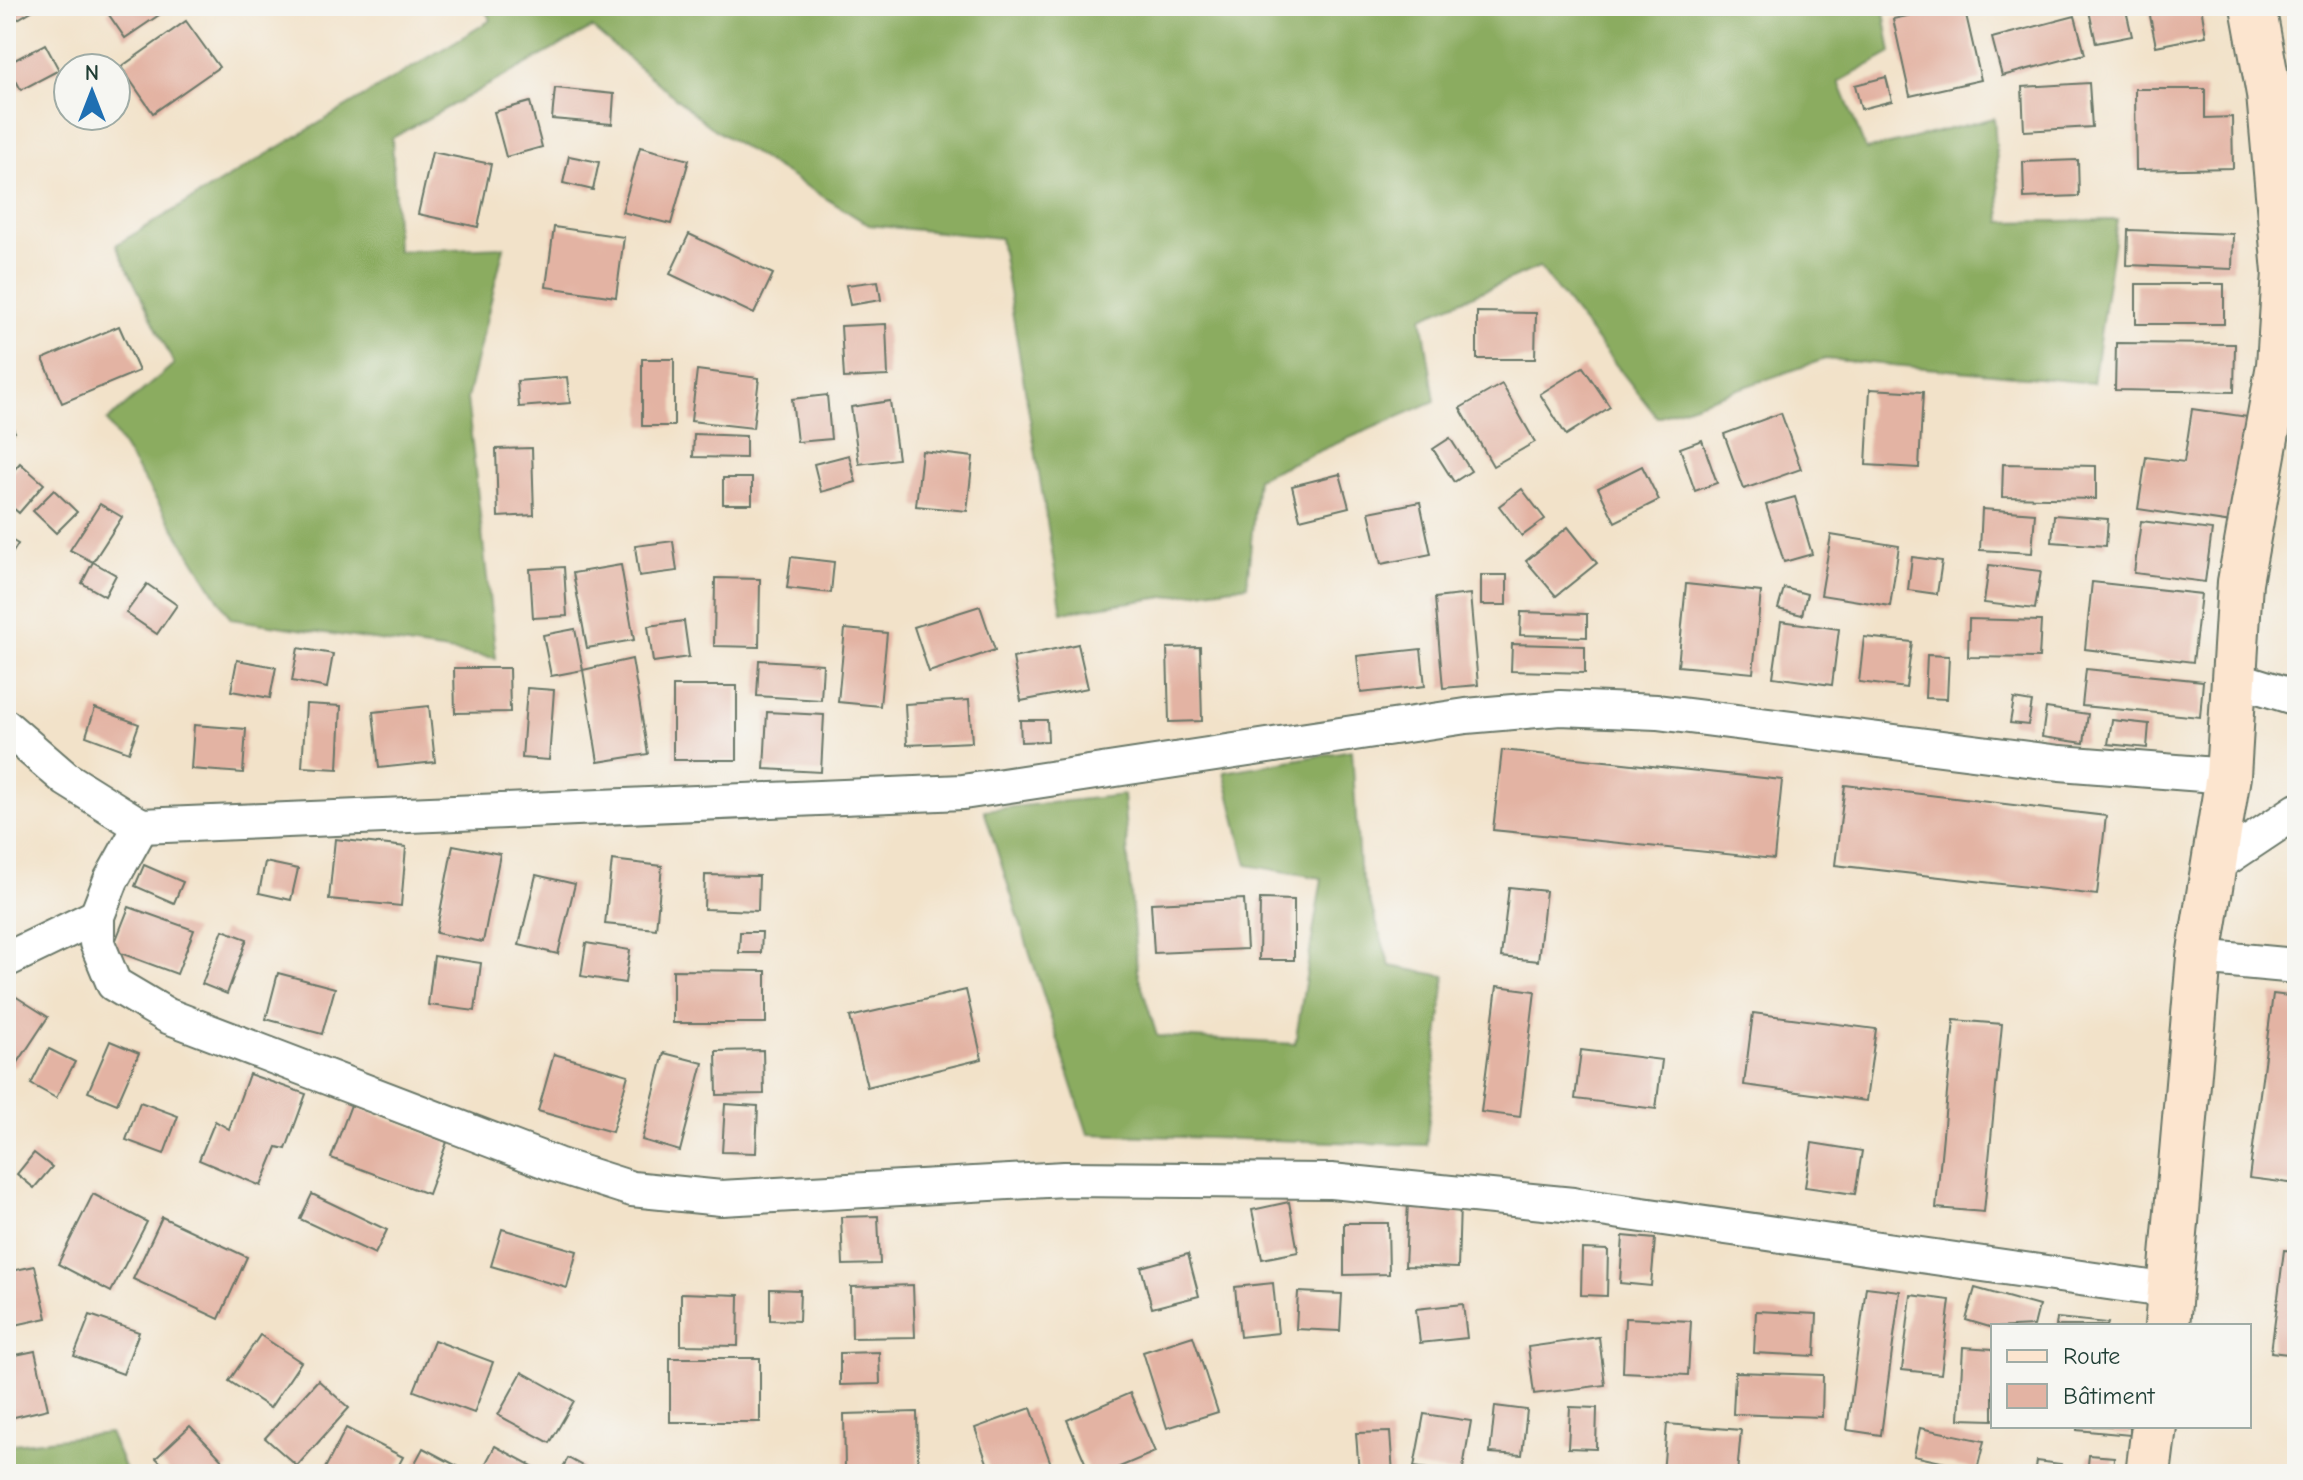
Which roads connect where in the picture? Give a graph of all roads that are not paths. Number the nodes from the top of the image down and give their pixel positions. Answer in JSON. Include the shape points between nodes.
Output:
{"nodes":[{"id":1,"x":2253,"y":6,"type":"edge"},
{"id":2,"x":2291,"y":272,"type":"edge"},
{"id":3,"x":2236,"y":679,"type":"junction"},
{"id":4,"x":2297,"y":698,"type":"edge"},
{"id":5,"x":6,"y":727,"type":"edge"},
{"id":6,"x":2228,"y":776,"type":"junction"},
{"id":7,"x":2297,"y":811,"type":"edge"},
{"id":8,"x":141,"y":826,"type":"junction"},
{"id":9,"x":2216,"y":865,"type":"junction"},
{"id":10,"x":97,"y":916,"type":"junction"},
{"id":11,"x":2199,"y":957,"type":"junction"},
{"id":12,"x":6,"y":960,"type":"edge"},
{"id":13,"x":2297,"y":966,"type":"edge"},
{"id":14,"x":2169,"y":1308,"type":"edge"},
{"id":15,"x":2154,"y":1428,"type":"edge"},
{"id":16,"x":2148,"y":1474,"type":"edge"}],
"edges":[{"from":1,"to":2,"type":"main road"},
{"from":2,"to":3,"type":"main road","via":[[2240,582]]},
{"from":3,"to":4,"type":"street"},
{"from":3,"to":6,"type":"main road"},
{"from":5,"to":8,"type":"street","via":[[66,779]]},
{"from":6,"to":8,"type":"street","via":[[2060,763],[1657,712],[1560,708],[1466,716],[963,792]]},
{"from":6,"to":9,"type":"main road"},
{"from":7,"to":9,"type":"street"},
{"from":8,"to":10,"type":"street"},
{"from":9,"to":11,"type":"main road"},
{"from":10,"to":12,"type":"street"},
{"from":10,"to":14,"type":"street","via":[[97,943],[114,984],[168,1016],[632,1189],[721,1198],[1064,1179],[1331,1181],[1588,1207]]},
{"from":11,"to":13,"type":"street"},
{"from":11,"to":14,"type":"main road"},
{"from":15,"to":16,"type":"main road"}]}
